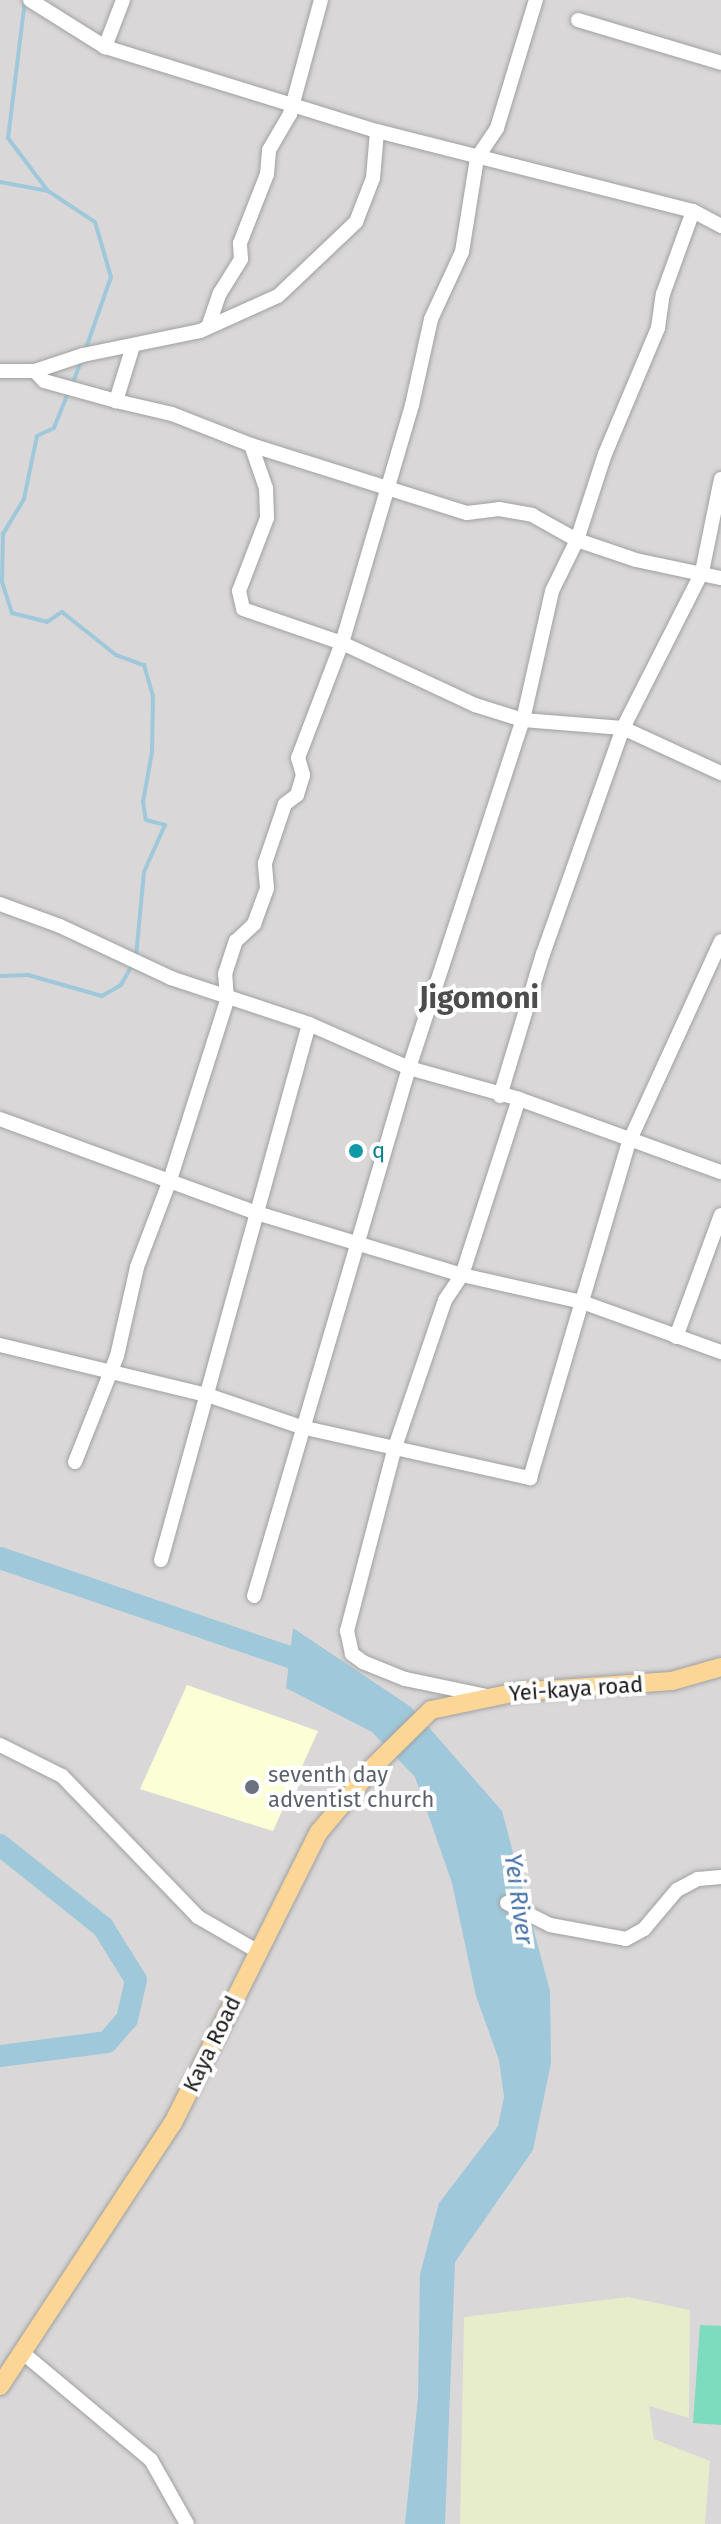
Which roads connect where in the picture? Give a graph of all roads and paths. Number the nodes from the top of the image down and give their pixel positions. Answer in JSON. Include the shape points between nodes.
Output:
{"nodes":[{"id":1,"x":30,"y":0,"type":"edge"},
{"id":2,"x":123,"y":0,"type":"edge"},
{"id":3,"x":321,"y":0,"type":"edge"},
{"id":4,"x":536,"y":0,"type":"edge"},
{"id":5,"x":578,"y":20,"type":"dead end"},
{"id":6,"x":105,"y":47,"type":"junction"},
{"id":7,"x":721,"y":63,"type":"edge"},
{"id":8,"x":292,"y":106,"type":"junction"},
{"id":9,"x":377,"y":131,"type":"junction"},
{"id":10,"x":477,"y":158,"type":"junction"},
{"id":11,"x":693,"y":211,"type":"junction"},
{"id":12,"x":721,"y":226,"type":"edge"},
{"id":13,"x":208,"y":327,"type":"junction"},
{"id":14,"x":133,"y":346,"type":"junction"},
{"id":15,"x":0,"y":371,"type":"edge"},
{"id":16,"x":35,"y":371,"type":"junction"},
{"id":17,"x":116,"y":401,"type":"junction"},
{"id":18,"x":251,"y":445,"type":"junction"},
{"id":19,"x":721,"y":479,"type":"edge"},
{"id":20,"x":387,"y":487,"type":"junction"},
{"id":21,"x":577,"y":540,"type":"junction"},
{"id":22,"x":702,"y":572,"type":"junction"},
{"id":23,"x":721,"y":578,"type":"edge"},
{"id":24,"x":342,"y":643,"type":"junction"},
{"id":25,"x":523,"y":720,"type":"junction"},
{"id":26,"x":623,"y":728,"type":"junction"},
{"id":27,"x":721,"y":773,"type":"edge"},
{"id":28,"x":0,"y":904,"type":"edge"},
{"id":29,"x":721,"y":941,"type":"edge"},
{"id":30,"x":227,"y":1000,"type":"junction"},
{"id":31,"x":309,"y":1024,"type":"junction"},
{"id":32,"x":409,"y":1068,"type":"junction"},
{"id":33,"x":500,"y":1096,"type":"junction"},
{"id":34,"x":519,"y":1099,"type":"junction"},
{"id":35,"x":0,"y":1119,"type":"edge"},
{"id":36,"x":629,"y":1142,"type":"junction"},
{"id":37,"x":721,"y":1172,"type":"edge"},
{"id":38,"x":170,"y":1180,"type":"junction"},
{"id":39,"x":260,"y":1214,"type":"junction"},
{"id":40,"x":721,"y":1215,"type":"edge"},
{"id":41,"x":359,"y":1240,"type":"junction"},
{"id":42,"x":462,"y":1275,"type":"junction"},
{"id":43,"x":582,"y":1302,"type":"junction"},
{"id":44,"x":676,"y":1337,"type":"junction"},
{"id":45,"x":0,"y":1345,"type":"edge"},
{"id":46,"x":721,"y":1352,"type":"edge"},
{"id":47,"x":112,"y":1370,"type":"junction"},
{"id":48,"x":207,"y":1395,"type":"junction"},
{"id":49,"x":301,"y":1427,"type":"junction"},
{"id":50,"x":394,"y":1450,"type":"junction"},
{"id":51,"x":75,"y":1462,"type":"dead end"},
{"id":52,"x":161,"y":1560,"type":"dead end"},
{"id":53,"x":254,"y":1596,"type":"dead end"},
{"id":54,"x":721,"y":1667,"type":"edge"},
{"id":55,"x":488,"y":1696,"type":"junction"},
{"id":56,"x":431,"y":1710,"type":"joint"},
{"id":57,"x":0,"y":1745,"type":"edge"},
{"id":58,"x":721,"y":1877,"type":"edge"},
{"id":59,"x":507,"y":1903,"type":"dead end"},
{"id":60,"x":257,"y":1951,"type":"junction"},
{"id":61,"x":23,"y":2353,"type":"junction"},
{"id":62,"x":0,"y":2386,"type":"edge"},
{"id":63,"x":187,"y":2524,"type":"edge"}],
"edges":[{"from":1,"to":6,"type":"street"},
{"from":2,"to":6,"type":"street"},
{"from":3,"to":8,"type":"street"},
{"from":4,"to":10,"type":"street","via":[[497,128]]},
{"from":5,"to":7,"type":"street"},
{"from":6,"to":8,"type":"street"},
{"from":8,"to":9,"type":"street"},
{"from":8,"to":13,"type":"street","via":[[269,150],[267,174],[240,243],[241,259],[220,293]]},
{"from":9,"to":10,"type":"street"},
{"from":9,"to":13,"type":"street","via":[[373,178],[356,222],[278,296]]},
{"from":10,"to":11,"type":"street","via":[[573,176]]},
{"from":10,"to":20,"type":"street","via":[[462,252],[431,319]]},
{"from":11,"to":12,"type":"street"},
{"from":11,"to":21,"type":"street","via":[[663,294],[658,328],[605,454]]},
{"from":13,"to":14,"type":"street"},
{"from":14,"to":16,"type":"street"},
{"from":14,"to":17,"type":"street"},
{"from":15,"to":16,"type":"street"},
{"from":16,"to":17,"type":"street","via":[[44,381]]},
{"from":17,"to":18,"type":"street","via":[[172,414]]},
{"from":18,"to":20,"type":"street"},
{"from":18,"to":24,"type":"street","via":[[266,488],[267,518],[239,591],[243,609]]},
{"from":19,"to":22,"type":"street"},
{"from":20,"to":21,"type":"street","via":[[467,513],[499,509],[532,515]]},
{"from":20,"to":24,"type":"street"},
{"from":21,"to":22,"type":"street","via":[[636,560]]},
{"from":21,"to":25,"type":"street","via":[[552,591]]},
{"from":22,"to":23,"type":"street"},
{"from":22,"to":26,"type":"street"},
{"from":24,"to":25,"type":"street","via":[[475,705]]},
{"from":24,"to":30,"type":"street","via":[[298,758],[303,775],[297,795],[285,804],[265,863],[267,888],[254,924],[236,941],[225,974]]},
{"from":25,"to":26,"type":"street"},
{"from":25,"to":32,"type":"street"},
{"from":26,"to":27,"type":"street"},
{"from":26,"to":33,"type":"street","via":[[543,954]]},
{"from":28,"to":30,"type":"street"},
{"from":29,"to":36,"type":"street"},
{"from":30,"to":31,"type":"street"},
{"from":30,"to":38,"type":"street"},
{"from":31,"to":32,"type":"street"},
{"from":31,"to":39,"type":"street"},
{"from":32,"to":33,"type":"street"},
{"from":32,"to":41,"type":"street"},
{"from":33,"to":34,"type":"street"},
{"from":34,"to":36,"type":"street"},
{"from":34,"to":42,"type":"street"},
{"from":35,"to":38,"type":"street"},
{"from":36,"to":37,"type":"street"},
{"from":36,"to":43,"type":"street"},
{"from":38,"to":39,"type":"street"},
{"from":38,"to":47,"type":"street","via":[[137,1267]]},
{"from":39,"to":41,"type":"street"},
{"from":39,"to":48,"type":"street"},
{"from":40,"to":44,"type":"street"},
{"from":41,"to":42,"type":"street"},
{"from":41,"to":49,"type":"street"},
{"from":42,"to":43,"type":"street"},
{"from":42,"to":50,"type":"street","via":[[445,1300]]},
{"from":43,"to":44,"type":"street"},
{"from":43,"to":50,"type":"street","via":[[530,1478]]},
{"from":44,"to":46,"type":"street"},
{"from":45,"to":47,"type":"street"},
{"from":47,"to":48,"type":"street"},
{"from":47,"to":51,"type":"street"},
{"from":48,"to":49,"type":"street"},
{"from":48,"to":52,"type":"street"},
{"from":49,"to":50,"type":"street"},
{"from":49,"to":53,"type":"street"},
{"from":50,"to":55,"type":"street","via":[[347,1631],[352,1654],[405,1679]]},
{"from":54,"to":55,"type":"main road","name":"Yei-kaya road","via":[[672,1681]]},
{"from":55,"to":56,"type":"main road","name":"Yei-kaya road"},
{"from":56,"to":60,"type":"main road","name":"Kaya Road","via":[[374,1766],[319,1832]]},
{"from":57,"to":60,"type":"street","via":[[62,1776],[198,1917]]},
{"from":58,"to":59,"type":"street","via":[[698,1879],[677,1890],[644,1929],[626,1939],[550,1925]]},
{"from":60,"to":61,"type":"main road","name":"Kaya Road","via":[[173,2123]]},
{"from":61,"to":62,"type":"main road","name":"Kaya Road"},
{"from":61,"to":63,"type":"street","via":[[151,2460]]}]}
